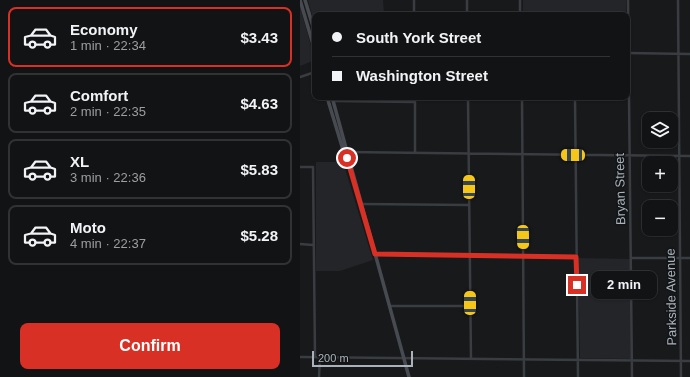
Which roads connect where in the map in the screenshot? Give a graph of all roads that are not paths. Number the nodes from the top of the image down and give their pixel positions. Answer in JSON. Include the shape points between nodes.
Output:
{"nodes":[{"id":1,"x":300,"y":0,"type":"edge"},
{"id":2,"x":306,"y":0,"type":"edge"},
{"id":3,"x":414,"y":0,"type":"edge"},
{"id":4,"x":467,"y":0,"type":"edge"},
{"id":5,"x":520,"y":0,"type":"edge"},
{"id":6,"x":628,"y":0,"type":"edge"},
{"id":7,"x":678,"y":0,"type":"edge"},
{"id":8,"x":414,"y":12,"type":"edge"},
{"id":9,"x":467,"y":12,"type":"edge"},
{"id":10,"x":520,"y":12,"type":"edge"},
{"id":11,"x":628,"y":12,"type":"edge"},
{"id":12,"x":312,"y":22,"type":"edge"},
{"id":13,"x":312,"y":41,"type":"edge"},
{"id":14,"x":630,"y":53,"type":"edge"},
{"id":15,"x":678,"y":54,"type":"junction"},
{"id":16,"x":690,"y":54,"type":"edge"},
{"id":17,"x":312,"y":73,"type":"edge"},
{"id":18,"x":300,"y":77,"type":"edge"},
{"id":19,"x":328,"y":100,"type":"edge"},
{"id":20,"x":332,"y":100,"type":"edge"},
{"id":21,"x":360,"y":100,"type":"edge"},
{"id":22,"x":468,"y":100,"type":"edge"},
{"id":23,"x":522,"y":100,"type":"edge"},
{"id":24,"x":575,"y":100,"type":"edge"},
{"id":25,"x":629,"y":100,"type":"edge"},
{"id":26,"x":415,"y":102,"type":"joint"},
{"id":27,"x":347,"y":152,"type":"junction"},
{"id":28,"x":415,"y":153,"type":"junction"},
{"id":29,"x":469,"y":154,"type":"junction"},
{"id":30,"x":522,"y":154,"type":"junction"},
{"id":31,"x":575,"y":155,"type":"junction"},
{"id":32,"x":630,"y":156,"type":"junction"},
{"id":33,"x":679,"y":156,"type":"junction"},
{"id":34,"x":690,"y":156,"type":"edge"},
{"id":35,"x":347,"y":158,"type":"junction"},
{"id":36,"x":300,"y":167,"type":"edge"},
{"id":37,"x":360,"y":204,"type":"junction"},
{"id":38,"x":469,"y":205,"type":"junction"},
{"id":39,"x":300,"y":244,"type":"edge"},
{"id":40,"x":313,"y":245,"type":"junction"},
{"id":41,"x":375,"y":254,"type":"junction"},
{"id":42,"x":470,"y":256,"type":"junction"},
{"id":43,"x":524,"y":256,"type":"junction"},
{"id":44,"x":576,"y":257,"type":"junction"},
{"id":45,"x":631,"y":258,"type":"junction"},
{"id":46,"x":680,"y":258,"type":"junction"},
{"id":47,"x":690,"y":258,"type":"edge"},
{"id":48,"x":390,"y":306,"type":"junction"},
{"id":49,"x":470,"y":306,"type":"junction"},
{"id":50,"x":300,"y":357,"type":"edge"},
{"id":51,"x":315,"y":357,"type":"junction"},
{"id":52,"x":320,"y":357,"type":"junction"},
{"id":53,"x":404,"y":358,"type":"junction"},
{"id":54,"x":471,"y":359,"type":"junction"},
{"id":55,"x":525,"y":359,"type":"junction"},
{"id":56,"x":579,"y":359,"type":"junction"},
{"id":57,"x":633,"y":360,"type":"junction"},
{"id":58,"x":682,"y":360,"type":"junction"},
{"id":59,"x":690,"y":360,"type":"edge"},
{"id":60,"x":319,"y":377,"type":"edge"},
{"id":61,"x":409,"y":377,"type":"edge"},
{"id":62,"x":524,"y":377,"type":"edge"},
{"id":63,"x":578,"y":377,"type":"edge"},
{"id":64,"x":632,"y":377,"type":"edge"},
{"id":65,"x":681,"y":377,"type":"edge"}],
"edges":[{"from":1,"to":13,"type":"main road"},
{"from":2,"to":12,"type":"main road"},
{"from":3,"to":8,"type":"street"},
{"from":4,"to":9,"type":"street"},
{"from":5,"to":10,"type":"street"},
{"from":6,"to":11,"type":"street","name":"Bryan Street"},
{"from":7,"to":15,"type":"street","name":"Parkside Avenue"},
{"from":14,"to":15,"type":"street"},
{"from":15,"to":16,"type":"street"},
{"from":15,"to":33,"type":"street","name":"Parkside Avenue"},
{"from":17,"to":18,"type":"street"},
{"from":19,"to":35,"type":"main road"},
{"from":20,"to":27,"type":"main road"},
{"from":21,"to":26,"type":"street"},
{"from":22,"to":29,"type":"street"},
{"from":23,"to":30,"type":"street"},
{"from":24,"to":31,"type":"street"},
{"from":25,"to":32,"type":"street","name":"Bryan Street"},
{"from":26,"to":28,"type":"street"},
{"from":27,"to":28,"type":"street"},
{"from":27,"to":35,"type":"main road"},
{"from":28,"to":29,"type":"street"},
{"from":29,"to":30,"type":"street"},
{"from":29,"to":38,"type":"street"},
{"from":30,"to":31,"type":"street"},
{"from":30,"to":43,"type":"street"},
{"from":31,"to":32,"type":"street"},
{"from":31,"to":44,"type":"street"},
{"from":32,"to":33,"type":"street"},
{"from":32,"to":45,"type":"street","name":"Bryan Street"},
{"from":33,"to":34,"type":"street"},
{"from":33,"to":46,"type":"street","name":"Parkside Avenue"},
{"from":35,"to":37,"type":"main road"},
{"from":36,"to":40,"type":"street","via":[[312,167]]},
{"from":37,"to":38,"type":"street"},
{"from":37,"to":41,"type":"main road"},
{"from":38,"to":42,"type":"street"},
{"from":39,"to":40,"type":"street"},
{"from":40,"to":51,"type":"street"},
{"from":41,"to":42,"type":"street"},
{"from":41,"to":48,"type":"main road"},
{"from":42,"to":43,"type":"street"},
{"from":42,"to":49,"type":"street"},
{"from":43,"to":44,"type":"street"},
{"from":43,"to":55,"type":"street"},
{"from":44,"to":56,"type":"street"},
{"from":45,"to":46,"type":"street"},
{"from":45,"to":57,"type":"street","name":"Bryan Street"},
{"from":46,"to":47,"type":"street"},
{"from":46,"to":58,"type":"street","name":"Parkside Avenue"},
{"from":48,"to":49,"type":"street"},
{"from":48,"to":53,"type":"main road"},
{"from":49,"to":54,"type":"street"},
{"from":50,"to":51,"type":"street"},
{"from":51,"to":52,"type":"street"},
{"from":52,"to":53,"type":"street"},
{"from":52,"to":60,"type":"street"},
{"from":53,"to":54,"type":"street"},
{"from":53,"to":61,"type":"main road"},
{"from":54,"to":55,"type":"street"},
{"from":55,"to":56,"type":"street"},
{"from":55,"to":62,"type":"street"},
{"from":56,"to":57,"type":"street"},
{"from":56,"to":63,"type":"street"},
{"from":57,"to":58,"type":"street"},
{"from":57,"to":64,"type":"street","name":"Bryan Street"},
{"from":58,"to":59,"type":"street"},
{"from":58,"to":65,"type":"street","name":"Parkside Avenue"}]}
